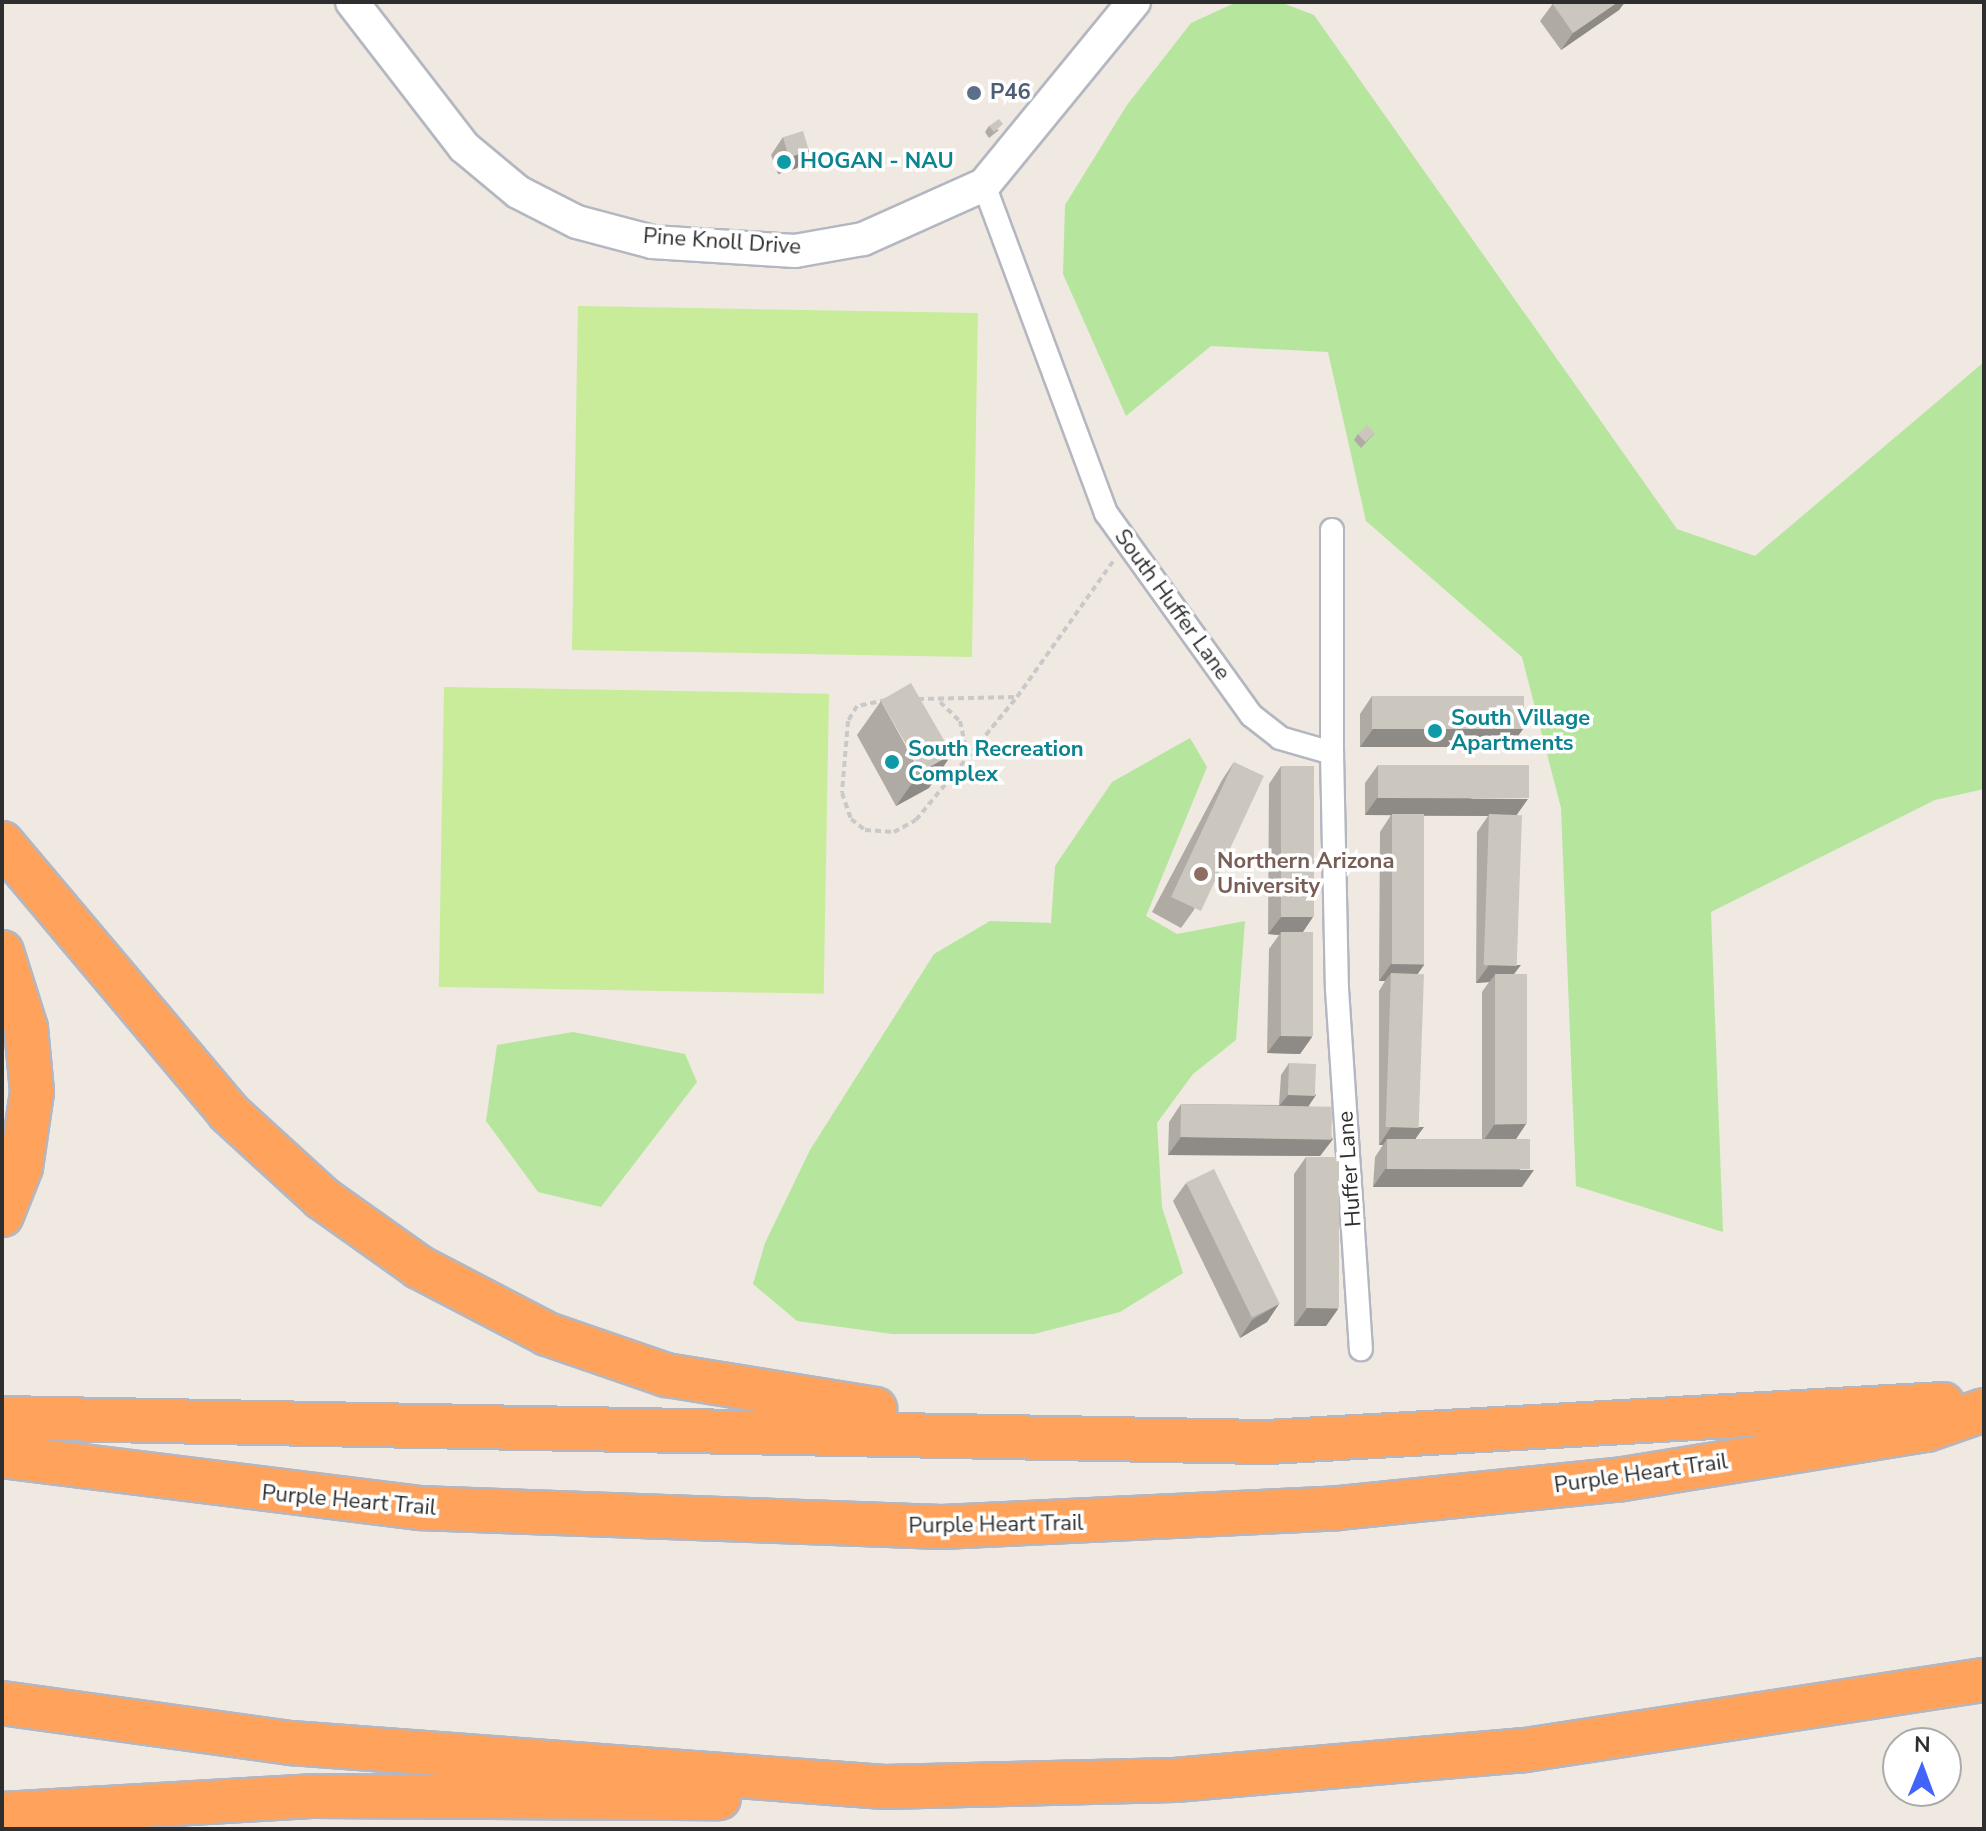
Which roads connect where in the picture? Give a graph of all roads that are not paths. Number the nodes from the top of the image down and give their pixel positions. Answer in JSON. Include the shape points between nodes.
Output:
{"nodes":[{"id":1,"x":352,"y":2,"type":"edge"},
{"id":2,"x":1134,"y":2,"type":"edge"},
{"id":3,"x":984,"y":185,"type":"junction"},
{"id":4,"x":1332,"y":530,"type":"dead end"},
{"id":5,"x":1332,"y":753,"type":"junction"},
{"id":6,"x":2,"y":843,"type":"edge"},
{"id":7,"x":2,"y":952,"type":"edge"},
{"id":8,"x":2,"y":1215,"type":"edge"},
{"id":9,"x":1361,"y":1349,"type":"dead end"},
{"id":10,"x":1984,"y":1407,"type":"edge"},
{"id":11,"x":2,"y":1418,"type":"edge"},
{"id":12,"x":1107,"y":1438,"type":"junction"},
{"id":13,"x":2,"y":1456,"type":"edge"},
{"id":14,"x":1984,"y":1680,"type":"edge"},
{"id":15,"x":2,"y":1703,"type":"edge"},
{"id":16,"x":884,"y":1787,"type":"junction"},
{"id":17,"x":2,"y":1814,"type":"edge"}],
"edges":[{"from":1,"to":3,"type":"street","name":"Pine Knoll Drive","via":[[464,147],[518,192],[577,222],[652,242],[795,251],[863,239]]},
{"from":2,"to":3,"type":"street"},
{"from":3,"to":5,"type":"street","name":"South Huffer Lane","via":[[1106,513],[1251,715],[1280,738]]},
{"from":4,"to":5,"type":"street"},
{"from":5,"to":9,"type":"street","name":"Huffer Lane","via":[[1337,989]]},
{"from":6,"to":12,"type":"highway","via":[[229,1113],[322,1198],[461,1291],[547,1334],[666,1375],[826,1404]]},
{"from":7,"to":8,"type":"highway","via":[[26,1028],[32,1092],[21,1167]]},
{"from":10,"to":12,"type":"highway","via":[[1396,1438]]},
{"from":10,"to":13,"type":"highway","name":"Purple Heart Trail","via":[[1927,1430],[1617,1480],[1309,1510],[942,1527],[418,1508]]},
{"from":11,"to":12,"type":"highway","via":[[143,1416]]},
{"from":14,"to":16,"type":"highway","via":[[1525,1750],[1175,1780]]},
{"from":15,"to":16,"type":"highway","via":[[291,1743]]},
{"from":16,"to":17,"type":"highway","via":[[708,1799],[216,1798]]}]}
